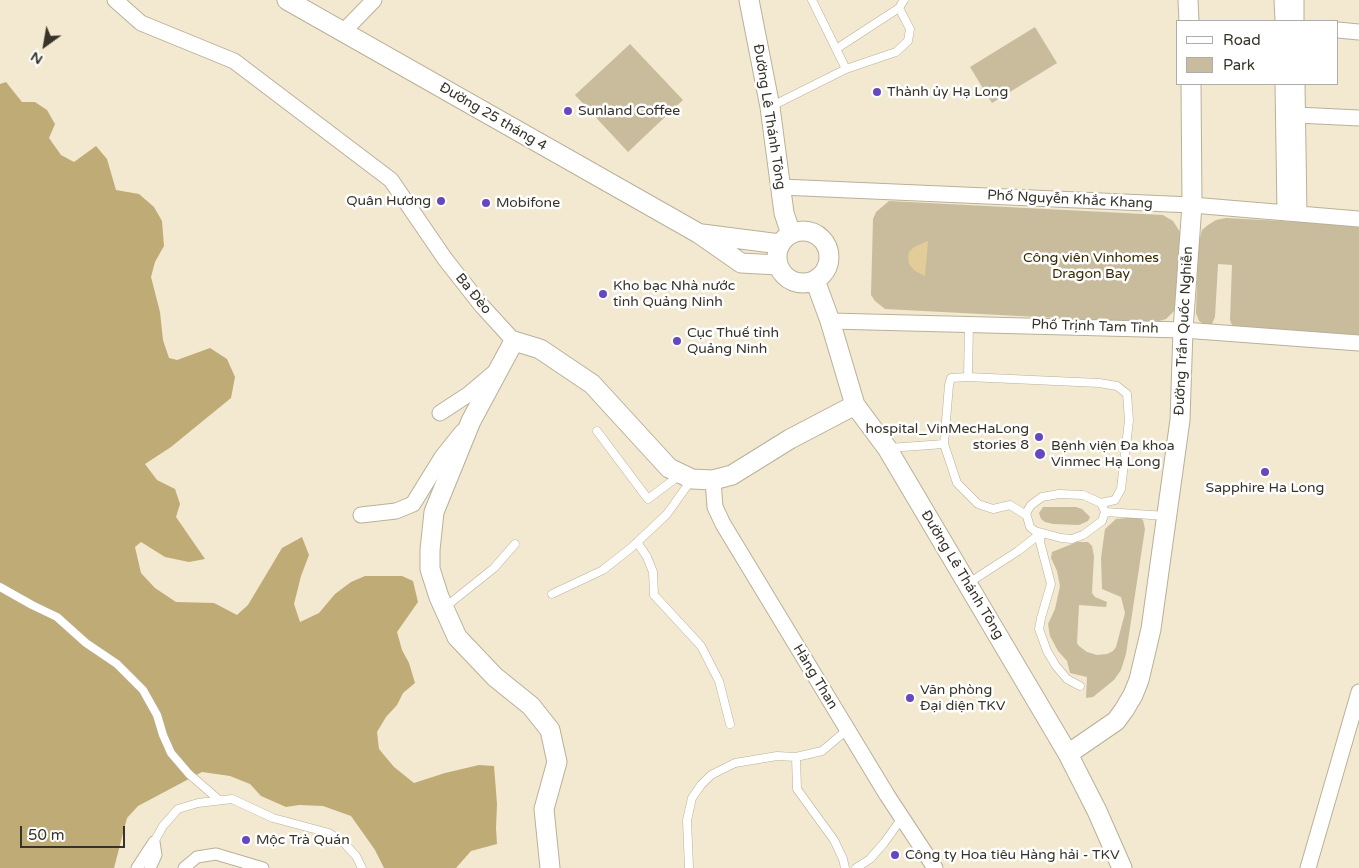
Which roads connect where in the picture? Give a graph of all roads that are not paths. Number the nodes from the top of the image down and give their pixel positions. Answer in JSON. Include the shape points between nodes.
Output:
{"nodes":[{"id":1,"x":115,"y":0,"type":"edge"},
{"id":2,"x":287,"y":0,"type":"edge"},
{"id":3,"x":374,"y":0,"type":"edge"},
{"id":4,"x":749,"y":0,"type":"edge"},
{"id":5,"x":812,"y":0,"type":"edge"},
{"id":6,"x":904,"y":0,"type":"edge"},
{"id":7,"x":1188,"y":0,"type":"edge"},
{"id":8,"x":1282,"y":0,"type":"edge"},
{"id":9,"x":1296,"y":0,"type":"edge"},
{"id":10,"x":899,"y":8,"type":"junction"},
{"id":11,"x":1189,"y":20,"type":"edge"},
{"id":12,"x":1283,"y":20,"type":"edge"},
{"id":13,"x":1296,"y":20,"type":"edge"},
{"id":14,"x":1339,"y":30,"type":"edge"},
{"id":15,"x":343,"y":32,"type":"junction"},
{"id":16,"x":1359,"y":32,"type":"edge"},
{"id":17,"x":836,"y":49,"type":"junction"},
{"id":18,"x":846,"y":69,"type":"junction"},
{"id":19,"x":1191,"y":85,"type":"edge"},
{"id":20,"x":1283,"y":85,"type":"edge"},
{"id":21,"x":1297,"y":85,"type":"edge"},
{"id":22,"x":770,"y":107,"type":"junction"},
{"id":23,"x":1297,"y":114,"type":"junction"},
{"id":24,"x":1359,"y":118,"type":"edge"},
{"id":25,"x":781,"y":187,"type":"junction"},
{"id":26,"x":1192,"y":205,"type":"junction"},
{"id":27,"x":1292,"y":214,"type":"junction"},
{"id":28,"x":1359,"y":219,"type":"edge"},
{"id":29,"x":698,"y":233,"type":"junction"},
{"id":30,"x":786,"y":239,"type":"junction"},
{"id":31,"x":778,"y":265,"type":"junction"},
{"id":32,"x":814,"y":280,"type":"junction"},
{"id":33,"x":830,"y":321,"type":"junction"},
{"id":34,"x":969,"y":324,"type":"junction"},
{"id":35,"x":1183,"y":330,"type":"junction"},
{"id":36,"x":514,"y":341,"type":"junction"},
{"id":37,"x":1359,"y":343,"type":"edge"},
{"id":38,"x":499,"y":370,"type":"junction"},
{"id":39,"x":968,"y":377,"type":"junction"},
{"id":40,"x":855,"y":405,"type":"junction"},
{"id":41,"x":440,"y":413,"type":"dead end"},
{"id":42,"x":471,"y":421,"type":"junction"},
{"id":43,"x":597,"y":430,"type":"dead end"},
{"id":44,"x":944,"y":444,"type":"junction"},
{"id":45,"x":888,"y":448,"type":"junction"},
{"id":46,"x":687,"y":477,"type":"junction"},
{"id":47,"x":713,"y":480,"type":"junction"},
{"id":48,"x":1101,"y":503,"type":"junction"},
{"id":49,"x":1105,"y":512,"type":"junction"},
{"id":50,"x":361,"y":515,"type":"dead end"},
{"id":51,"x":1026,"y":515,"type":"junction"},
{"id":52,"x":1167,"y":516,"type":"junction"},
{"id":53,"x":1041,"y":533,"type":"junction"},
{"id":54,"x":637,"y":542,"type":"junction"},
{"id":55,"x":515,"y":544,"type":"dead end"},
{"id":56,"x":967,"y":584,"type":"junction"},
{"id":57,"x":0,"y":587,"type":"edge"},
{"id":58,"x":552,"y":594,"type":"dead end"},
{"id":59,"x":444,"y":608,"type":"junction"},
{"id":60,"x":1080,"y":686,"type":"dead end"},
{"id":61,"x":1359,"y":692,"type":"edge"},
{"id":62,"x":730,"y":724,"type":"dead end"},
{"id":63,"x":847,"y":730,"type":"junction"},
{"id":64,"x":1068,"y":754,"type":"junction"},
{"id":65,"x":796,"y":757,"type":"junction"},
{"id":66,"x":219,"y":800,"type":"junction"},
{"id":67,"x":902,"y":818,"type":"junction"},
{"id":68,"x":154,"y":842,"type":"junction"},
{"id":69,"x":137,"y":868,"type":"edge"},
{"id":70,"x":150,"y":868,"type":"edge"},
{"id":71,"x":184,"y":868,"type":"edge"},
{"id":72,"x":263,"y":868,"type":"edge"},
{"id":73,"x":362,"y":868,"type":"edge"},
{"id":74,"x":550,"y":868,"type":"edge"},
{"id":75,"x":689,"y":868,"type":"edge"},
{"id":76,"x":845,"y":868,"type":"edge"},
{"id":77,"x":856,"y":868,"type":"edge"},
{"id":78,"x":935,"y":868,"type":"edge"},
{"id":79,"x":1122,"y":868,"type":"edge"},
{"id":80,"x":1308,"y":868,"type":"edge"}],
"edges":[{"from":1,"to":36,"type":"street","name":"Ba Đèo","via":[[141,23],[234,61],[391,180],[445,259]]},
{"from":2,"to":15,"type":"street","name":"Đường 25 tháng 4"},
{"from":3,"to":15,"type":"street"},
{"from":4,"to":22,"type":"street","name":"Đường Lê Thánh Tông"},
{"from":5,"to":17,"type":"lane"},
{"from":6,"to":10,"type":"lane"},
{"from":7,"to":11,"type":"street"},
{"from":8,"to":12,"type":"street"},
{"from":9,"to":13,"type":"street"},
{"from":10,"to":17,"type":"lane"},
{"from":10,"to":18,"type":"lane","via":[[910,29],[908,41],[896,52]]},
{"from":14,"to":16,"type":"street"},
{"from":15,"to":29,"type":"street","name":"Đường 25 tháng 4"},
{"from":17,"to":18,"type":"lane"},
{"from":18,"to":22,"type":"lane"},
{"from":19,"to":26,"type":"street","name":"Đường Trần Quốc Nghiễn"},
{"from":20,"to":27,"type":"street"},
{"from":21,"to":23,"type":"street"},
{"from":22,"to":25,"type":"street","name":"Đường Lê Thánh Tông"},
{"from":23,"to":24,"type":"street"},
{"from":23,"to":27,"type":"street"},
{"from":25,"to":26,"type":"street","name":"Phố Nguyễn Khắc Khang"},
{"from":25,"to":30,"type":"street","name":"Đường Lê Thánh Tông"},
{"from":26,"to":27,"type":"street","name":"Phố Nguyễn Khắc Khang"},
{"from":26,"to":35,"type":"street","name":"Đường Trần Quốc Nghiễn"},
{"from":27,"to":28,"type":"street","name":"Phố Nguyễn Khắc Khang"},
{"from":29,"to":30,"type":"street","name":"Đường 25 tháng 4"},
{"from":29,"to":31,"type":"street","name":"Đường 25 tháng 4","via":[[741,262]]},
{"from":30,"to":31,"type":"street","via":[[777,258]]},
{"from":30,"to":32,"type":"street","via":[[805,231],[819,236],[827,248],[828,263]]},
{"from":31,"to":32,"type":"street","via":[[793,281]]},
{"from":32,"to":33,"type":"street","name":"Đường Lê Thánh Tông"},
{"from":33,"to":34,"type":"street","name":"Phố Trịnh Tam Tỉnh"},
{"from":33,"to":40,"type":"street","name":"Đường Lê Thánh Tông"},
{"from":34,"to":35,"type":"street","name":"Phố Trịnh Tam Tỉnh"},
{"from":34,"to":39,"type":"lane"},
{"from":35,"to":37,"type":"street","name":"Phố Trịnh Tam Tỉnh"},
{"from":35,"to":52,"type":"street","name":"Đường Trần Quốc Nghiễn","via":[[1180,420]]},
{"from":36,"to":38,"type":"street"},
{"from":36,"to":46,"type":"street","via":[[540,349],[592,384],[669,468]]},
{"from":38,"to":41,"type":"street"},
{"from":38,"to":42,"type":"street"},
{"from":39,"to":44,"type":"lane","via":[[951,378]]},
{"from":39,"to":48,"type":"lane","via":[[1099,382],[1117,386],[1127,394],[1129,420],[1121,489],[1115,500]]},
{"from":40,"to":45,"type":"street","name":"Đường Lê Thánh Tông"},
{"from":40,"to":47,"type":"street","via":[[790,439],[732,475]]},
{"from":42,"to":50,"type":"street","via":[[442,457],[413,504],[396,511]]},
{"from":42,"to":59,"type":"street","via":[[434,512],[430,569]]},
{"from":43,"to":46,"type":"lane","via":[[648,499]]},
{"from":44,"to":45,"type":"lane"},
{"from":44,"to":51,"type":"lane","via":[[957,483],[978,504],[993,509],[1010,504]]},
{"from":45,"to":56,"type":"street","name":"Đường Lê Thánh Tông"},
{"from":46,"to":47,"type":"street"},
{"from":46,"to":54,"type":"lane","via":[[667,514]]},
{"from":47,"to":63,"type":"street","name":"Hàng Than","via":[[715,507],[723,524]]},
{"from":48,"to":49,"type":"lane"},
{"from":48,"to":51,"type":"lane","via":[[1083,495],[1042,497],[1031,504]]},
{"from":49,"to":52,"type":"lane"},
{"from":49,"to":53,"type":"lane","via":[[1096,526],[1072,539]]},
{"from":51,"to":53,"type":"lane","via":[[1030,527]]},
{"from":52,"to":64,"type":"street","name":"Đường Trần Quốc Nghiễn","via":[[1151,629],[1136,687],[1116,721]]},
{"from":53,"to":56,"type":"lane"},
{"from":53,"to":60,"type":"lane","via":[[1040,542],[1051,584],[1040,629],[1046,651],[1056,666],[1067,679]]},
{"from":54,"to":58,"type":"lane","via":[[603,570]]},
{"from":54,"to":62,"type":"lane","via":[[653,572],[654,595],[706,655],[719,681]]},
{"from":55,"to":59,"type":"lane","via":[[494,568]]},
{"from":56,"to":64,"type":"street","name":"Đường Lê Thánh Tông"},
{"from":57,"to":66,"type":"lane","via":[[57,617],[86,643],[118,664],[143,690],[157,715],[171,753]]},
{"from":59,"to":74,"type":"street","via":[[458,636],[495,677],[531,706],[550,730],[557,762],[544,809]]},
{"from":61,"to":80,"type":"street"},
{"from":63,"to":65,"type":"lane","via":[[822,751]]},
{"from":63,"to":67,"type":"street","name":"Hàng Than"},
{"from":64,"to":79,"type":"street","name":"Đường Lê Thánh Tông"},
{"from":65,"to":75,"type":"lane","via":[[777,756],[735,763],[718,771],[701,785],[692,798],[687,820]]},
{"from":65,"to":76,"type":"lane","via":[[797,788],[834,840]]},
{"from":66,"to":68,"type":"lane","via":[[178,809]]},
{"from":66,"to":73,"type":"lane","via":[[232,799],[273,818],[329,833],[356,856]]},
{"from":67,"to":77,"type":"lane","via":[[870,859]]},
{"from":67,"to":78,"type":"street","name":"Hàng Than"},
{"from":68,"to":69,"type":"street"},
{"from":68,"to":70,"type":"street","via":[[156,855]]},
{"from":71,"to":72,"type":"street","via":[[197,857],[216,854]]}]}
